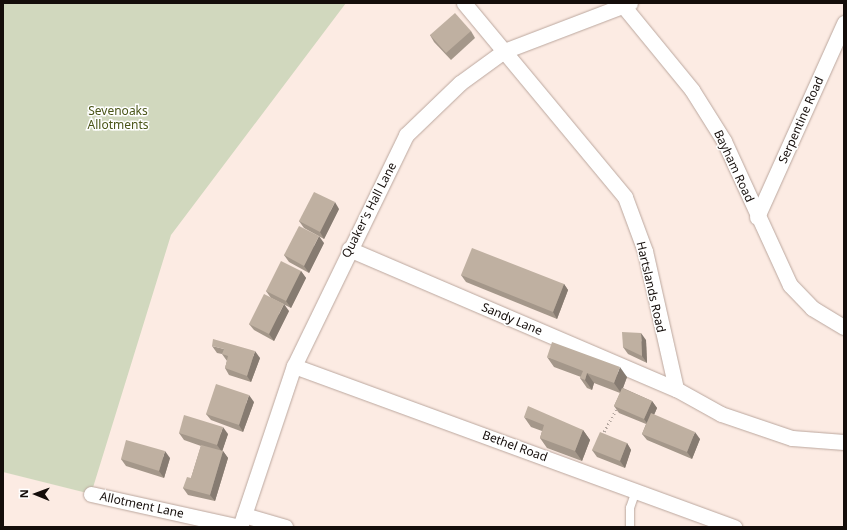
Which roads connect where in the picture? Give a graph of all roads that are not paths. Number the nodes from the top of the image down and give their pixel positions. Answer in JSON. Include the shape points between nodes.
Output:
{"nodes":[{"id":1,"x":464,"y":3,"type":"edge"},
{"id":2,"x":628,"y":5,"type":"edge"},
{"id":3,"x":844,"y":24,"type":"edge"},
{"id":4,"x":504,"y":51,"type":"junction"},
{"id":5,"x":758,"y":217,"type":"junction"},
{"id":6,"x":349,"y":248,"type":"junction"},
{"id":7,"x":844,"y":326,"type":"edge"},
{"id":8,"x":294,"y":366,"type":"junction"},
{"id":9,"x":676,"y":389,"type":"junction"},
{"id":10,"x":844,"y":442,"type":"edge"},
{"id":11,"x":636,"y":491,"type":"junction"},
{"id":12,"x":91,"y":494,"type":"dead end"},
{"id":13,"x":241,"y":523,"type":"edge"},
{"id":14,"x":285,"y":527,"type":"edge"},
{"id":15,"x":630,"y":527,"type":"edge"},
{"id":16,"x":734,"y":527,"type":"edge"}],
"edges":[{"from":1,"to":4,"type":"street","name":"Hartslands Road"},
{"from":2,"to":4,"type":"street","name":"Quaker's Hall Lane","via":[[578,20]]},
{"from":2,"to":5,"type":"street","name":"Bayham Road","via":[[709,114],[724,140]]},
{"from":3,"to":5,"type":"street","name":"Serpentine Road"},
{"from":4,"to":6,"type":"street","name":"Quaker's Hall Lane","via":[[460,83],[406,135]]},
{"from":4,"to":9,"type":"street","name":"Hartslands Road","via":[[624,197],[645,251]]},
{"from":5,"to":7,"type":"street","name":"Bayham Road","via":[[790,285],[812,308]]},
{"from":6,"to":8,"type":"street","name":"Quaker's Hall Lane"},
{"from":6,"to":9,"type":"street","name":"Sandy Lane"},
{"from":8,"to":11,"type":"street","name":"Bethel Road"},
{"from":8,"to":13,"type":"street","name":"Quaker's Hall Lane"},
{"from":9,"to":10,"type":"street","via":[[721,414],[792,438]]},
{"from":11,"to":15,"type":"lane"},
{"from":11,"to":16,"type":"street","name":"Bethel Road"},
{"from":12,"to":13,"type":"street","name":"Allotment Lane"},
{"from":13,"to":14,"type":"street","name":"Allotment Lane"}]}
